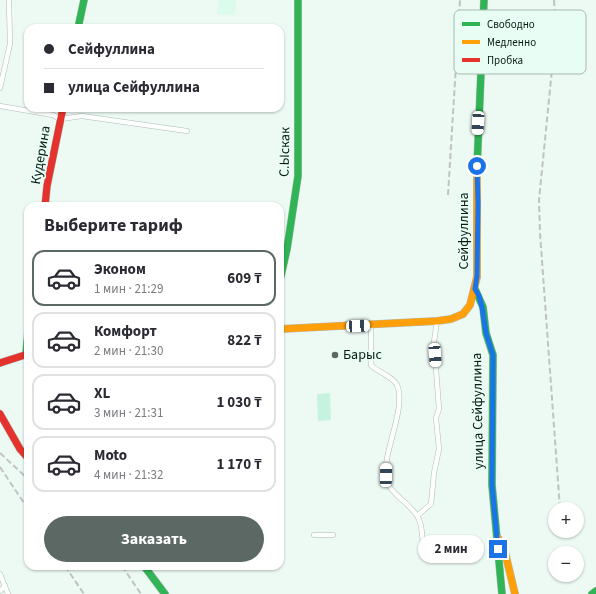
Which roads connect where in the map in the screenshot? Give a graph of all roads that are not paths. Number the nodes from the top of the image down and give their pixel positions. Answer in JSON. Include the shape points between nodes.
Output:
{"nodes":[{"id":1,"x":9,"y":0,"type":"edge"},
{"id":2,"x":84,"y":0,"type":"edge"},
{"id":3,"x":298,"y":0,"type":"edge"},
{"id":4,"x":484,"y":0,"type":"edge"},
{"id":5,"x":484,"y":10,"type":"edge"},
{"id":6,"x":79,"y":24,"type":"edge"},
{"id":7,"x":481,"y":74,"type":"edge"},
{"id":8,"x":0,"y":88,"type":"edge"},
{"id":9,"x":0,"y":106,"type":"edge"},
{"id":10,"x":24,"y":110,"type":"edge"},
{"id":11,"x":35,"y":112,"type":"edge"},
{"id":12,"x":62,"y":112,"type":"edge"},
{"id":13,"x":60,"y":119,"type":"junction"},
{"id":14,"x":187,"y":131,"type":"dead end"},
{"id":15,"x":45,"y":202,"type":"edge"},
{"id":16,"x":284,"y":262,"type":"edge"},
{"id":17,"x":475,"y":289,"type":"junction"},
{"id":18,"x":437,"y":321,"type":"junction"},
{"id":19,"x":371,"y":325,"type":"junction"},
{"id":20,"x":284,"y":329,"type":"edge"},
{"id":21,"x":24,"y":355,"type":"edge"},
{"id":22,"x":0,"y":363,"type":"edge"},
{"id":23,"x":0,"y":414,"type":"edge"},
{"id":24,"x":24,"y":454,"type":"edge"},
{"id":25,"x":418,"y":515,"type":"junction"},
{"id":26,"x":496,"y":534,"type":"junction"},
{"id":27,"x":314,"y":535,"type":"dead end"},
{"id":28,"x":333,"y":535,"type":"dead end"},
{"id":29,"x":423,"y":548,"type":"dead end"},
{"id":30,"x":147,"y":570,"type":"edge"},
{"id":31,"x":0,"y":574,"type":"edge"},
{"id":32,"x":5,"y":586,"type":"junction"},
{"id":33,"x":0,"y":591,"type":"edge"},
{"id":34,"x":596,"y":591,"type":"edge"},
{"id":35,"x":8,"y":594,"type":"edge"},
{"id":36,"x":165,"y":594,"type":"edge"},
{"id":37,"x":502,"y":594,"type":"edge"},
{"id":38,"x":515,"y":594,"type":"edge"},
{"id":39,"x":592,"y":594,"type":"edge"}],
"edges":[{"from":1,"to":8,"type":"street","via":[[10,44]]},
{"from":2,"to":6,"type":"street"},
{"from":3,"to":16,"type":"street","name":"С.Ыскак","via":[[298,176]]},
{"from":4,"to":5,"type":"street","name":"Сейфуллина"},
{"from":7,"to":17,"type":"street","name":"Сейфуллина"},
{"from":9,"to":10,"type":"street"},
{"from":11,"to":13,"type":"street"},
{"from":12,"to":13,"type":"street","name":"Кудерина"},
{"from":13,"to":14,"type":"street","via":[[82,116]]},
{"from":13,"to":15,"type":"street","name":"Кудерина"},
{"from":17,"to":18,"type":"street","name":"Сейфуллина","via":[[470,306],[463,314]]},
{"from":17,"to":26,"type":"street","name":"улица Сейфуллина","via":[[479,296],[493,355],[492,485]]},
{"from":18,"to":19,"type":"street"},
{"from":18,"to":25,"type":"street","via":[[434,342],[439,449],[431,504]]},
{"from":19,"to":20,"type":"street"},
{"from":19,"to":25,"type":"street","via":[[371,365],[397,384],[399,396],[398,413],[386,465],[388,484]]},
{"from":21,"to":22,"type":"street"},
{"from":23,"to":24,"type":"street"},
{"from":25,"to":29,"type":"street"},
{"from":26,"to":37,"type":"street","name":"улица Сейфуллина"},
{"from":26,"to":38,"type":"street","name":"улица Сейфуллина","via":[[504,548]]},
{"from":27,"to":28,"type":"street"},
{"from":30,"to":36,"type":"street"},
{"from":31,"to":32,"type":"street"},
{"from":32,"to":33,"type":"street"},
{"from":32,"to":35,"type":"street"},
{"from":34,"to":39,"type":"street"}]}
